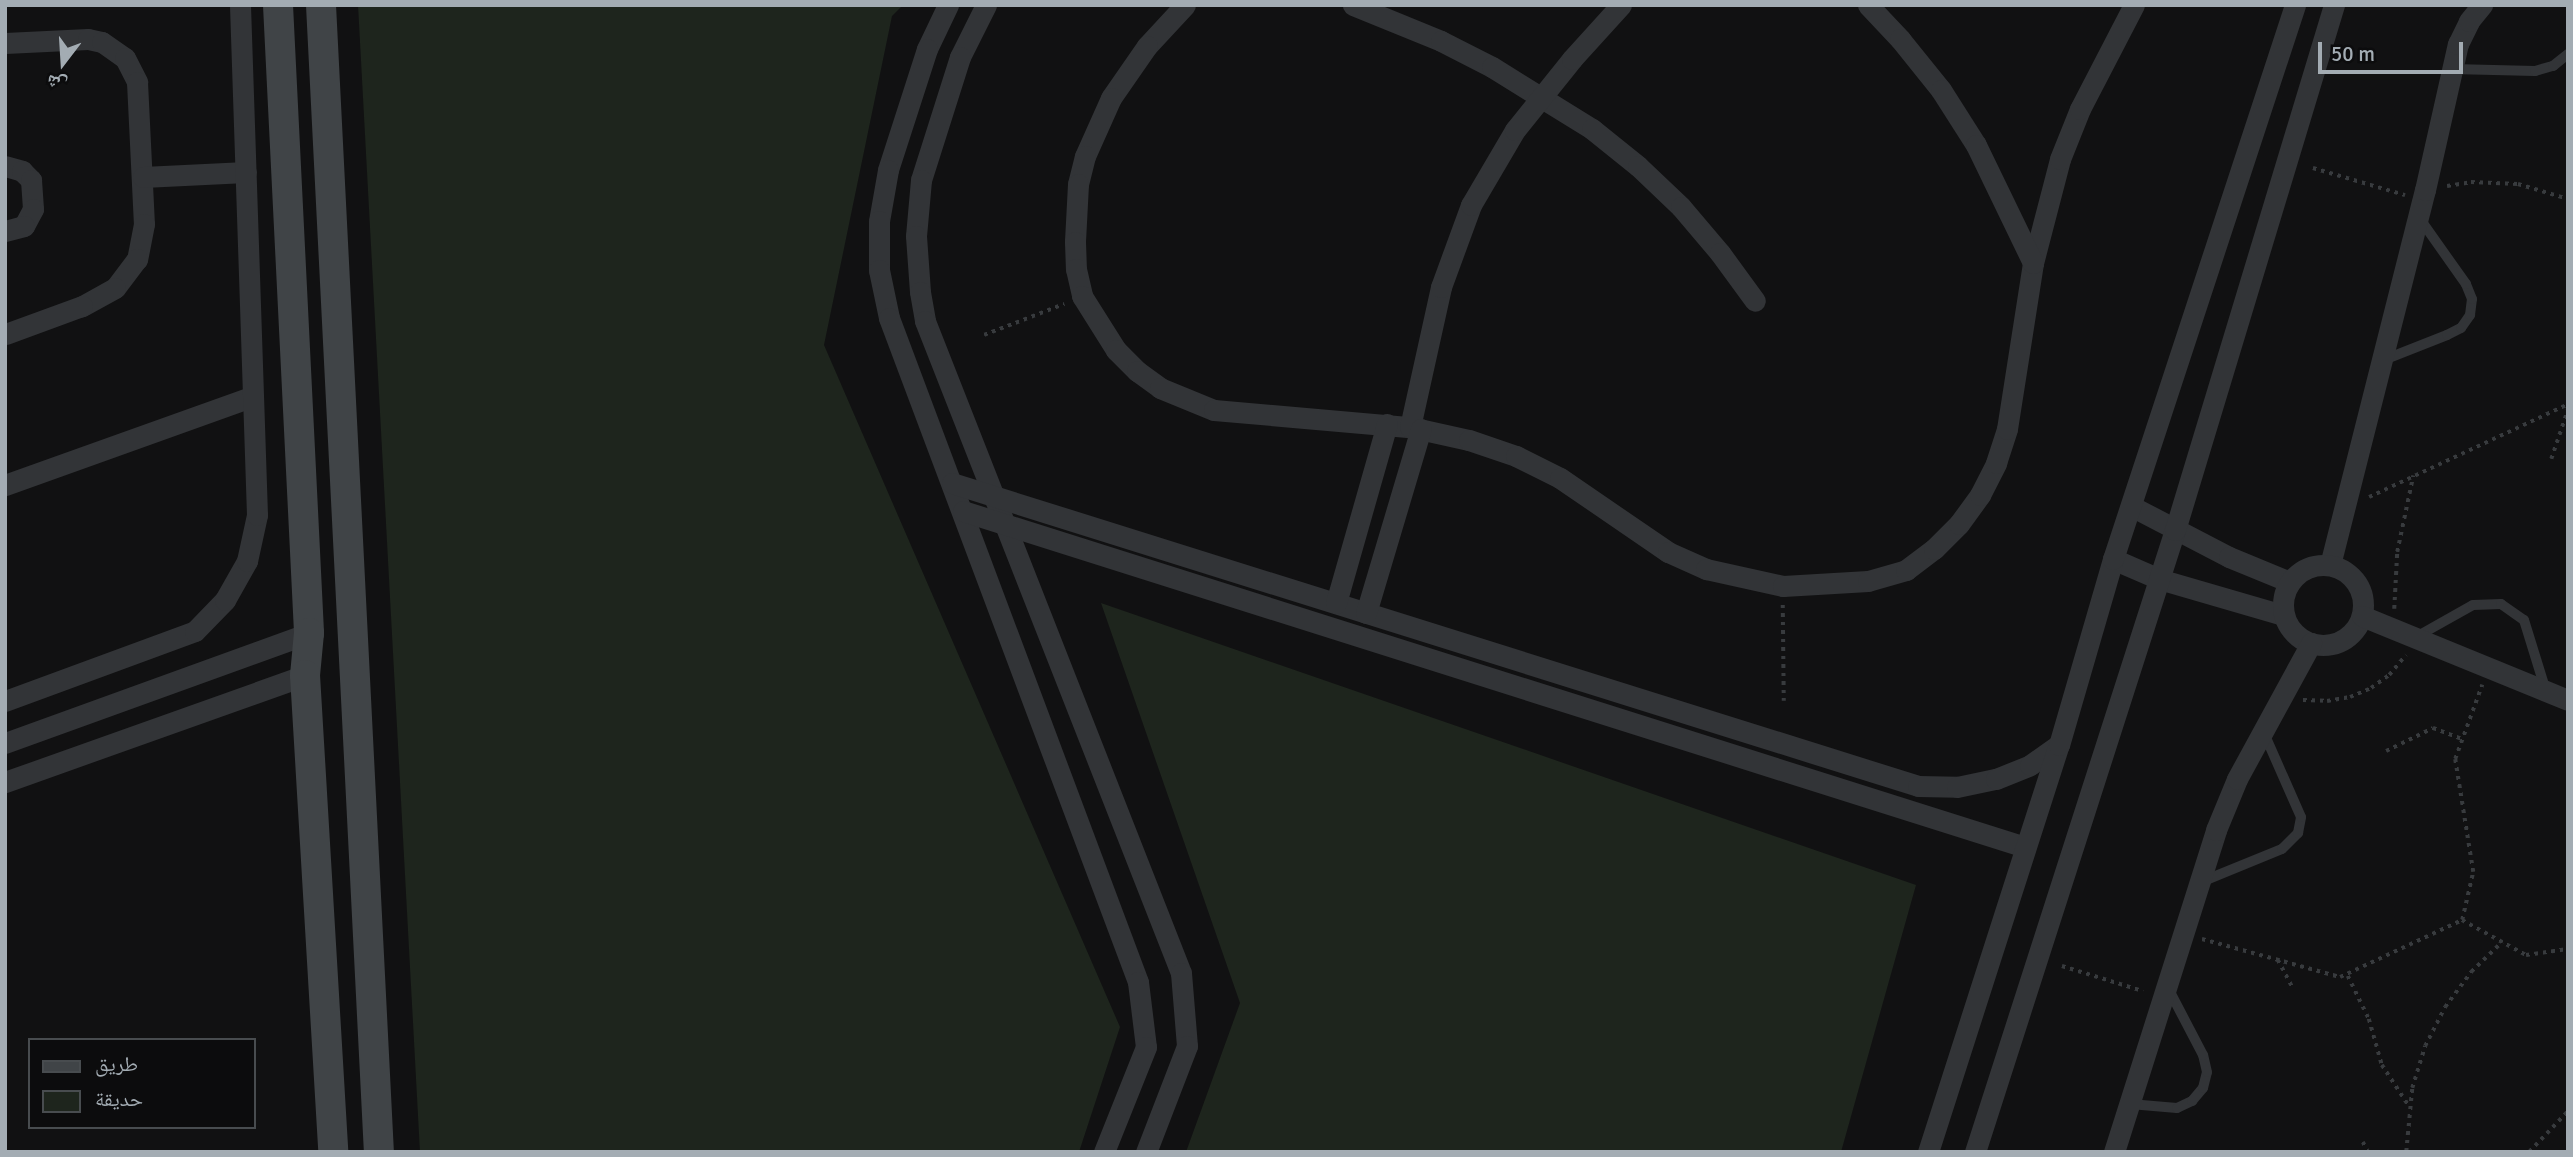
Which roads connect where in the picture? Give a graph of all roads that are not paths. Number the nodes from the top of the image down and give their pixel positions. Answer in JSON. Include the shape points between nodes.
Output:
{"nodes":[{"id":1,"x":240,"y":5,"type":"edge"},
{"id":2,"x":278,"y":5,"type":"edge"},
{"id":3,"x":321,"y":5,"type":"edge"},
{"id":4,"x":948,"y":5,"type":"edge"},
{"id":5,"x":986,"y":5,"type":"edge"},
{"id":6,"x":1185,"y":5,"type":"edge"},
{"id":7,"x":1353,"y":5,"type":"edge"},
{"id":8,"x":1621,"y":5,"type":"edge"},
{"id":9,"x":1868,"y":5,"type":"edge"},
{"id":10,"x":2134,"y":5,"type":"edge"},
{"id":11,"x":2295,"y":5,"type":"edge"},
{"id":12,"x":2334,"y":5,"type":"edge"},
{"id":13,"x":2482,"y":5,"type":"edge"},
{"id":14,"x":5,"y":43,"type":"edge"},
{"id":15,"x":2568,"y":54,"type":"edge"},
{"id":16,"x":2452,"y":69,"type":"junction"},
{"id":17,"x":1542,"y":96,"type":"junction"},
{"id":18,"x":5,"y":166,"type":"edge"},
{"id":19,"x":246,"y":172,"type":"junction"},
{"id":20,"x":143,"y":177,"type":"junction"},
{"id":21,"x":2421,"y":202,"type":"junction"},
{"id":22,"x":5,"y":231,"type":"edge"},
{"id":23,"x":2033,"y":263,"type":"junction"},
{"id":24,"x":1755,"y":301,"type":"dead end"},
{"id":25,"x":6,"y":334,"type":"edge"},
{"id":26,"x":2381,"y":361,"type":"junction"},
{"id":27,"x":253,"y":396,"type":"junction"},
{"id":28,"x":1387,"y":424,"type":"junction"},
{"id":29,"x":1415,"y":428,"type":"junction"},
{"id":30,"x":952,"y":483,"type":"junction"},
{"id":31,"x":5,"y":485,"type":"edge"},
{"id":32,"x":994,"y":496,"type":"junction"},
{"id":33,"x":2131,"y":506,"type":"junction"},
{"id":34,"x":963,"y":511,"type":"junction"},
{"id":35,"x":1007,"y":526,"type":"junction"},
{"id":36,"x":2175,"y":530,"type":"junction"},
{"id":37,"x":2113,"y":559,"type":"junction"},
{"id":38,"x":2330,"y":565,"type":"junction"},
{"id":39,"x":2159,"y":579,"type":"junction"},
{"id":40,"x":2290,"y":582,"type":"junction"},
{"id":41,"x":1336,"y":603,"type":"junction"},
{"id":42,"x":1366,"y":613,"type":"junction"},
{"id":43,"x":2283,"y":615,"type":"junction"},
{"id":44,"x":2362,"y":616,"type":"junction"},
{"id":45,"x":351,"y":620,"type":"junction"},
{"id":46,"x":309,"y":633,"type":"junction"},
{"id":47,"x":2415,"y":638,"type":"junction"},
{"id":48,"x":2311,"y":643,"type":"junction"},
{"id":49,"x":305,"y":675,"type":"junction"},
{"id":50,"x":2546,"y":691,"type":"junction"},
{"id":51,"x":2568,"y":700,"type":"edge"},
{"id":52,"x":5,"y":701,"type":"edge"},
{"id":53,"x":2263,"y":730,"type":"junction"},
{"id":54,"x":5,"y":743,"type":"edge"},
{"id":55,"x":2059,"y":745,"type":"junction"},
{"id":56,"x":5,"y":782,"type":"edge"},
{"id":57,"x":2025,"y":847,"type":"junction"},
{"id":58,"x":2199,"y":883,"type":"junction"},
{"id":59,"x":2165,"y":991,"type":"junction"},
{"id":60,"x":2130,"y":1104,"type":"junction"},
{"id":61,"x":333,"y":1152,"type":"edge"},
{"id":62,"x":379,"y":1152,"type":"edge"},
{"id":63,"x":1104,"y":1152,"type":"edge"},
{"id":64,"x":1146,"y":1152,"type":"edge"},
{"id":65,"x":1928,"y":1152,"type":"edge"},
{"id":66,"x":1976,"y":1152,"type":"edge"},
{"id":67,"x":2114,"y":1152,"type":"edge"}],
"edges":[{"from":1,"to":19,"type":"street"},
{"from":2,"to":46,"type":"street"},
{"from":3,"to":45,"type":"street"},
{"from":4,"to":30,"type":"street","via":[[927,49],[887,170],[878,245],[889,318]]},
{"from":5,"to":32,"type":"street","via":[[950,86],[921,180],[916,236],[925,321]]},
{"from":6,"to":28,"type":"street","via":[[1128,71],[1096,126],[1085,156],[1074,213],[1082,296],[1116,350],[1160,388],[1186,401],[1242,415]]},
{"from":7,"to":17,"type":"street","via":[[1441,41]]},
{"from":8,"to":17,"type":"street"},
{"from":9,"to":23,"type":"street","via":[[1900,39],[1962,123],[2006,202]]},
{"from":10,"to":23,"type":"street","via":[[2080,109],[2060,159]]},
{"from":11,"to":33,"type":"street"},
{"from":12,"to":36,"type":"street"},
{"from":13,"to":16,"type":"street","via":[[2458,44]]},
{"from":14,"to":20,"type":"street","via":[[88,39],[102,42],[125,58],[137,82]]},
{"from":15,"to":16,"type":"lane","via":[[2553,66],[2535,71]]},
{"from":16,"to":21,"type":"street"},
{"from":17,"to":24,"type":"street","via":[[1647,174],[1713,244]]},
{"from":17,"to":29,"type":"street","via":[[1492,167],[1454,246],[1441,287]]},
{"from":18,"to":22,"type":"street","via":[[22,171],[31,180],[33,209],[24,226]]},
{"from":19,"to":20,"type":"street"},
{"from":19,"to":27,"type":"street"},
{"from":20,"to":25,"type":"street","via":[[142,242],[127,275],[100,298]]},
{"from":21,"to":26,"type":"street"},
{"from":21,"to":26,"type":"lane","via":[[2466,284],[2472,299],[2470,315],[2461,328]]},
{"from":23,"to":29,"type":"street","via":[[2007,429],[1980,495],[1934,549],[1906,570],[1868,581],[1783,586],[1693,563],[1633,531],[1602,505],[1538,467],[1469,440]]},
{"from":26,"to":38,"type":"street"},
{"from":27,"to":31,"type":"street"},
{"from":27,"to":52,"type":"street","via":[[257,515],[247,561],[225,600],[195,631]]},
{"from":28,"to":29,"type":"street"},
{"from":28,"to":41,"type":"street"},
{"from":29,"to":42,"type":"street"},
{"from":30,"to":32,"type":"street"},
{"from":30,"to":34,"type":"street"},
{"from":32,"to":35,"type":"street"},
{"from":32,"to":41,"type":"street"},
{"from":33,"to":36,"type":"street"},
{"from":33,"to":37,"type":"street"},
{"from":34,"to":35,"type":"street"},
{"from":34,"to":63,"type":"street","via":[[1138,982],[1146,1047]]},
{"from":35,"to":57,"type":"street"},
{"from":35,"to":64,"type":"street","via":[[1181,973],[1187,1046]]},
{"from":36,"to":39,"type":"street"},
{"from":36,"to":40,"type":"street"},
{"from":37,"to":39,"type":"street"},
{"from":37,"to":55,"type":"street"},
{"from":38,"to":40,"type":"street","via":[[2308,568]]},
{"from":38,"to":44,"type":"street","via":[[2357,584]]},
{"from":39,"to":43,"type":"street"},
{"from":39,"to":66,"type":"street"},
{"from":40,"to":43,"type":"street","via":[[2284,592]]},
{"from":41,"to":42,"type":"street"},
{"from":42,"to":55,"type":"street","via":[[1918,786],[1957,787],[1996,779]]},
{"from":43,"to":48,"type":"street","via":[[2293,633]]},
{"from":44,"to":47,"type":"street"},
{"from":44,"to":48,"type":"street","via":[[2353,632],[2338,642]]},
{"from":45,"to":46,"type":"street"},
{"from":45,"to":62,"type":"street"},
{"from":46,"to":49,"type":"street"},
{"from":46,"to":54,"type":"street"},
{"from":47,"to":50,"type":"street"},
{"from":47,"to":50,"type":"lane","via":[[2473,605],[2501,604],[2524,620]]},
{"from":48,"to":53,"type":"street"},
{"from":49,"to":56,"type":"street"},
{"from":49,"to":61,"type":"street"},
{"from":50,"to":51,"type":"street"},
{"from":53,"to":58,"type":"street","via":[[2237,779]]},
{"from":53,"to":58,"type":"lane","via":[[2301,817],[2298,833],[2282,849]]},
{"from":55,"to":57,"type":"street"},
{"from":57,"to":65,"type":"street"},
{"from":58,"to":59,"type":"street"},
{"from":59,"to":60,"type":"street"},
{"from":59,"to":60,"type":"lane","via":[[2203,1055],[2207,1072],[2203,1088],[2192,1101],[2176,1108]]},
{"from":60,"to":67,"type":"street"}]}
